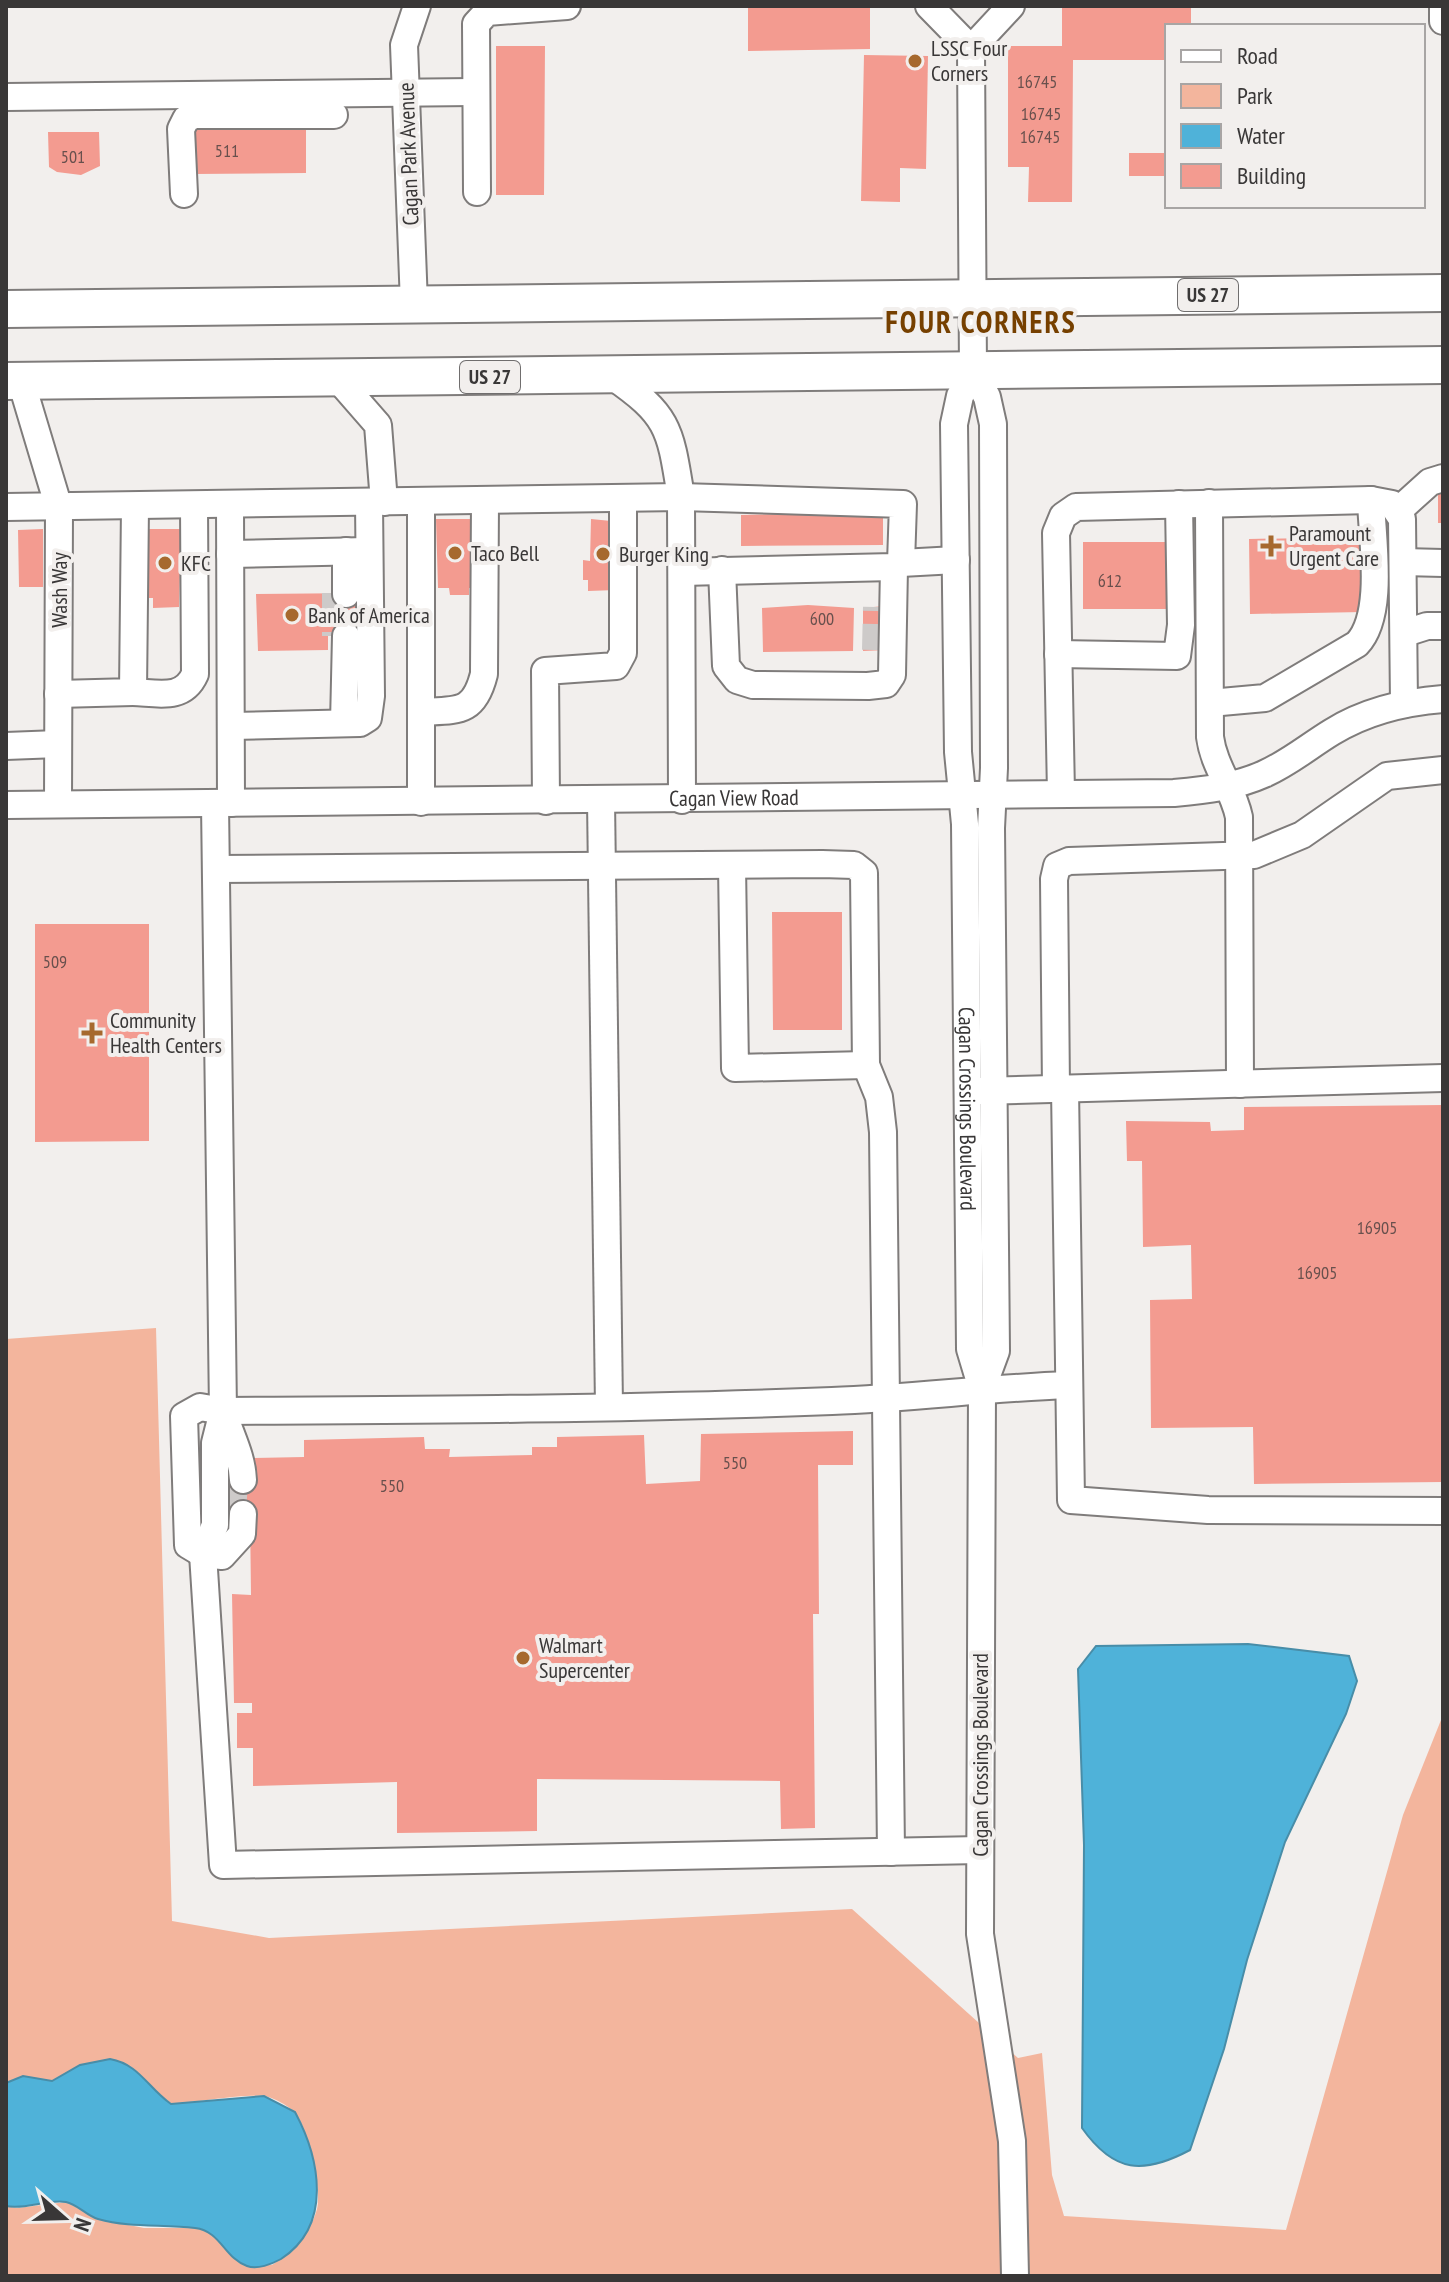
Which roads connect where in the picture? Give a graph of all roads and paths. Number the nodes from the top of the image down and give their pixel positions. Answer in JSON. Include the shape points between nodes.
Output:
{"nodes":[{"id":1,"x":417,"y":6,"type":"edge"},
{"id":2,"x":567,"y":6,"type":"edge"},
{"id":3,"x":929,"y":6,"type":"edge"},
{"id":4,"x":1011,"y":6,"type":"edge"},
{"id":5,"x":1443,"y":6,"type":"edge"},
{"id":6,"x":1443,"y":21,"type":"edge"},
{"id":7,"x":971,"y":49,"type":"junction"},
{"id":8,"x":474,"y":92,"type":"junction"},
{"id":9,"x":405,"y":93,"type":"junction"},
{"id":10,"x":6,"y":97,"type":"edge"},
{"id":11,"x":334,"y":115,"type":"dead end"},
{"id":12,"x":477,"y":192,"type":"dead end"},
{"id":13,"x":184,"y":194,"type":"dead end"},
{"id":14,"x":1443,"y":293,"type":"edge"},
{"id":15,"x":973,"y":298,"type":"junction"},
{"id":16,"x":414,"y":304,"type":"junction"},
{"id":17,"x":53,"y":308,"type":"junction"},
{"id":18,"x":6,"y":309,"type":"edge"},
{"id":19,"x":6,"y":319,"type":"edge"},
{"id":20,"x":1443,"y":365,"type":"edge"},
{"id":21,"x":973,"y":371,"type":"junction"},
{"id":22,"x":612,"y":376,"type":"junction"},
{"id":23,"x":337,"y":378,"type":"junction"},
{"id":24,"x":14,"y":381,"type":"edge"},
{"id":25,"x":1443,"y":478,"type":"edge"},
{"id":26,"x":681,"y":497,"type":"junction"},
{"id":27,"x":623,"y":498,"type":"junction"},
{"id":28,"x":1371,"y":500,"type":"junction"},
{"id":29,"x":485,"y":501,"type":"junction"},
{"id":30,"x":377,"y":502,"type":"junction"},
{"id":31,"x":421,"y":502,"type":"junction"},
{"id":32,"x":1209,"y":503,"type":"junction"},
{"id":33,"x":1179,"y":504,"type":"junction"},
{"id":34,"x":230,"y":505,"type":"junction"},
{"id":35,"x":135,"y":506,"type":"junction"},
{"id":36,"x":194,"y":506,"type":"junction"},
{"id":37,"x":6,"y":507,"type":"edge"},
{"id":38,"x":59,"y":508,"type":"junction"},
{"id":39,"x":1399,"y":510,"type":"junction"},
{"id":40,"x":352,"y":551,"type":"junction"},
{"id":41,"x":230,"y":554,"type":"junction"},
{"id":42,"x":956,"y":560,"type":"junction"},
{"id":43,"x":1403,"y":562,"type":"junction"},
{"id":44,"x":1443,"y":563,"type":"edge"},
{"id":45,"x":890,"y":565,"type":"junction"},
{"id":46,"x":722,"y":570,"type":"junction"},
{"id":47,"x":682,"y":572,"type":"junction"},
{"id":48,"x":346,"y":594,"type":"tunnel mouth"},
{"id":49,"x":876,"y":607,"type":"tunnel mouth"},
{"id":50,"x":1443,"y":626,"type":"edge"},
{"id":51,"x":1405,"y":633,"type":"junction"},
{"id":52,"x":345,"y":636,"type":"tunnel mouth"},
{"id":53,"x":875,"y":650,"type":"tunnel mouth"},
{"id":54,"x":1058,"y":654,"type":"junction"},
{"id":55,"x":868,"y":686,"type":"junction"},
{"id":56,"x":133,"y":692,"type":"junction"},
{"id":57,"x":58,"y":694,"type":"junction"},
{"id":58,"x":1443,"y":699,"type":"edge"},
{"id":59,"x":1210,"y":703,"type":"junction"},
{"id":60,"x":1404,"y":704,"type":"junction"},
{"id":61,"x":421,"y":712,"type":"junction"},
{"id":62,"x":348,"y":723,"type":"junction"},
{"id":63,"x":231,"y":726,"type":"junction"},
{"id":64,"x":58,"y":744,"type":"junction"},
{"id":65,"x":6,"y":746,"type":"edge"},
{"id":66,"x":1443,"y":770,"type":"edge"},
{"id":67,"x":1228,"y":786,"type":"junction"},
{"id":68,"x":1061,"y":794,"type":"junction"},
{"id":69,"x":992,"y":795,"type":"junction"},
{"id":70,"x":961,"y":796,"type":"junction"},
{"id":71,"x":601,"y":800,"type":"junction"},
{"id":72,"x":682,"y":800,"type":"junction"},
{"id":73,"x":546,"y":801,"type":"junction"},
{"id":74,"x":421,"y":802,"type":"junction"},
{"id":75,"x":58,"y":804,"type":"junction"},
{"id":76,"x":223,"y":804,"type":"junction"},
{"id":77,"x":6,"y":805,"type":"edge"},
{"id":78,"x":1239,"y":858,"type":"junction"},
{"id":79,"x":603,"y":865,"type":"junction"},
{"id":80,"x":732,"y":865,"type":"junction"},
{"id":81,"x":216,"y":869,"type":"junction"},
{"id":82,"x":866,"y":1065,"type":"junction"},
{"id":83,"x":1443,"y":1078,"type":"edge"},
{"id":84,"x":1240,"y":1084,"type":"junction"},
{"id":85,"x":1061,"y":1088,"type":"junction"},
{"id":86,"x":980,"y":1091,"type":"junction"},
{"id":87,"x":1068,"y":1385,"type":"junction"},
{"id":88,"x":982,"y":1389,"type":"junction"},
{"id":89,"x":887,"y":1399,"type":"junction"},
{"id":90,"x":609,"y":1407,"type":"junction"},
{"id":91,"x":223,"y":1411,"type":"junction"},
{"id":92,"x":239,"y":1480,"type":"tunnel mouth"},
{"id":93,"x":1443,"y":1511,"type":"edge"},
{"id":94,"x":238,"y":1514,"type":"tunnel mouth"},
{"id":95,"x":203,"y":1554,"type":"junction"},
{"id":96,"x":980,"y":1850,"type":"junction"},
{"id":97,"x":891,"y":1852,"type":"junction"},
{"id":98,"x":1015,"y":2276,"type":"edge"}],
"edges":[{"from":1,"to":9,"type":"street","name":"Cagan Park Avenue","via":[[404,45]]},
{"from":2,"to":8,"type":"street","via":[[487,12],[476,24]]},
{"from":3,"to":7,"type":"street"},
{"from":4,"to":7,"type":"street"},
{"from":5,"to":6,"type":"street"},
{"from":7,"to":15,"type":"street"},
{"from":8,"to":9,"type":"street"},
{"from":8,"to":12,"type":"street"},
{"from":9,"to":10,"type":"street"},
{"from":9,"to":16,"type":"street","name":"Cagan Park Avenue"},
{"from":11,"to":13,"type":"street","via":[[186,119],[181,129]]},
{"from":14,"to":15,"type":"highway","number":"US 27"},
{"from":15,"to":16,"type":"highway","number":"US 27"},
{"from":15,"to":21,"type":"street"},
{"from":16,"to":17,"type":"highway","number":"US 27"},
{"from":17,"to":18,"type":"highway","number":"US 27"},
{"from":17,"to":19,"type":"highway"},
{"from":20,"to":21,"type":"highway","number":"US 27"},
{"from":21,"to":22,"type":"highway","number":"US 27"},
{"from":21,"to":42,"type":"street","name":"Cagan Crossings Boulevard","via":[[954,424]]},
{"from":21,"to":69,"type":"street","via":[[993,424]]},
{"from":22,"to":23,"type":"highway","number":"US 27"},
{"from":22,"to":26,"type":"street","via":[[651,403],[669,430]]},
{"from":23,"to":24,"type":"highway","number":"US 27"},
{"from":23,"to":30,"type":"street","via":[[378,425]]},
{"from":24,"to":38,"type":"street","name":"Wash Way"},
{"from":25,"to":39,"type":"street","via":[[1430,482]]},
{"from":26,"to":27,"type":"street"},
{"from":26,"to":45,"type":"street","via":[[903,504]]},
{"from":26,"to":47,"type":"street"},
{"from":27,"to":29,"type":"street"},
{"from":27,"to":73,"type":"street","via":[[623,653],[616,666],[545,671]]},
{"from":28,"to":32,"type":"street"},
{"from":28,"to":39,"type":"street"},
{"from":28,"to":59,"type":"street","via":[[1374,615],[1357,644],[1265,698]]},
{"from":29,"to":31,"type":"street"},
{"from":29,"to":61,"type":"street","via":[[484,674],[479,692],[470,705],[456,710]]},
{"from":30,"to":31,"type":"street"},
{"from":30,"to":34,"type":"street"},
{"from":30,"to":40,"type":"street"},
{"from":31,"to":61,"type":"street"},
{"from":32,"to":33,"type":"street"},
{"from":32,"to":59,"type":"street"},
{"from":33,"to":54,"type":"street","via":[[1076,507],[1063,516],[1056,533]]},
{"from":33,"to":54,"type":"street","via":[[1177,656]]},
{"from":34,"to":36,"type":"street"},
{"from":34,"to":41,"type":"street"},
{"from":35,"to":36,"type":"street"},
{"from":35,"to":38,"type":"street"},
{"from":35,"to":56,"type":"street"},
{"from":36,"to":56,"type":"street","via":[[195,674],[189,687],[175,694]]},
{"from":37,"to":38,"type":"street"},
{"from":38,"to":57,"type":"street","name":"Wash Way"},
{"from":39,"to":43,"type":"street"},
{"from":40,"to":41,"type":"street"},
{"from":40,"to":48,"type":"street"},
{"from":40,"to":62,"type":"street","via":[[371,574],[371,696],[368,718]]},
{"from":41,"to":63,"type":"street"},
{"from":42,"to":45,"type":"street"},
{"from":42,"to":70,"type":"street","name":"Cagan Crossings Boulevard"},
{"from":43,"to":44,"type":"street"},
{"from":43,"to":51,"type":"street"},
{"from":45,"to":46,"type":"street"},
{"from":45,"to":49,"type":"street"},
{"from":45,"to":55,"type":"street","via":[[892,675],[886,684]]},
{"from":46,"to":47,"type":"street"},
{"from":46,"to":55,"type":"street","via":[[726,666],[737,680],[753,685]]},
{"from":47,"to":72,"type":"street"},
{"from":50,"to":51,"type":"street"},
{"from":51,"to":60,"type":"street"},
{"from":52,"to":62,"type":"street"},
{"from":53,"to":55,"type":"street","via":[[875,671]]},
{"from":54,"to":68,"type":"street"},
{"from":56,"to":57,"type":"street"},
{"from":57,"to":64,"type":"street","name":"Wash Way"},
{"from":58,"to":60,"type":"street","name":"Cagan View Road"},
{"from":59,"to":67,"type":"street","via":[[1211,751]]},
{"from":60,"to":67,"type":"street","name":"Cagan View Road","via":[[1350,722],[1281,765]]},
{"from":61,"to":74,"type":"street"},
{"from":62,"to":63,"type":"street"},
{"from":63,"to":76,"type":"street"},
{"from":64,"to":65,"type":"street"},
{"from":64,"to":75,"type":"street","name":"Wash Way"},
{"from":66,"to":78,"type":"street","via":[[1387,776],[1285,845]]},
{"from":67,"to":68,"type":"street","name":"Cagan View Road","via":[[1174,793]]},
{"from":67,"to":78,"type":"street","via":[[1239,817]]},
{"from":68,"to":69,"type":"street","name":"Cagan View Road"},
{"from":69,"to":70,"type":"street","name":"Cagan View Road"},
{"from":69,"to":86,"type":"street"},
{"from":70,"to":72,"type":"street","name":"Cagan View Road"},
{"from":70,"to":86,"type":"street","name":"Cagan Crossings Boulevard"},
{"from":71,"to":72,"type":"street","name":"Cagan View Road"},
{"from":71,"to":73,"type":"street","name":"Cagan View Road"},
{"from":71,"to":79,"type":"street"},
{"from":73,"to":74,"type":"street","name":"Cagan View Road"},
{"from":74,"to":76,"type":"street","name":"Cagan View Road"},
{"from":75,"to":76,"type":"street","name":"Cagan View Road"},
{"from":75,"to":77,"type":"street","name":"Cagan View Road"},
{"from":76,"to":81,"type":"street"},
{"from":78,"to":84,"type":"street"},
{"from":78,"to":85,"type":"street","via":[[1069,861],[1057,866]]},
{"from":79,"to":80,"type":"street"},
{"from":79,"to":81,"type":"street"},
{"from":79,"to":90,"type":"street"},
{"from":80,"to":82,"type":"street","via":[[844,864],[864,873]]},
{"from":80,"to":82,"type":"street","via":[[735,1068]]},
{"from":81,"to":91,"type":"street"},
{"from":82,"to":89,"type":"street","via":[[879,1097],[883,1132]]},
{"from":83,"to":84,"type":"street"},
{"from":84,"to":85,"type":"street"},
{"from":85,"to":86,"type":"street"},
{"from":85,"to":87,"type":"street"},
{"from":86,"to":88,"type":"street","name":"Cagan Crossings Boulevard","via":[[996,1351]]},
{"from":87,"to":88,"type":"street"},
{"from":87,"to":93,"type":"street","via":[[1071,1500],[1208,1510]]},
{"from":88,"to":89,"type":"street"},
{"from":88,"to":96,"type":"street","name":"Cagan Crossings Boulevard"},
{"from":89,"to":90,"type":"street"},
{"from":89,"to":97,"type":"street"},
{"from":90,"to":91,"type":"street"},
{"from":91,"to":92,"type":"street","via":[[232,1444],[241,1454]]},
{"from":91,"to":95,"type":"street","via":[[215,1443],[215,1525]]},
{"from":91,"to":95,"type":"street","via":[[200,1407],[184,1416],[188,1545]]},
{"from":94,"to":95,"type":"street","via":[[242,1534],[230,1551],[222,1556]]},
{"from":95,"to":97,"type":"street","via":[[223,1865]]},
{"from":96,"to":97,"type":"street"},
{"from":96,"to":98,"type":"street","name":"Cagan Crossings Boulevard","via":[[980,1934],[1012,2141]]}]}
